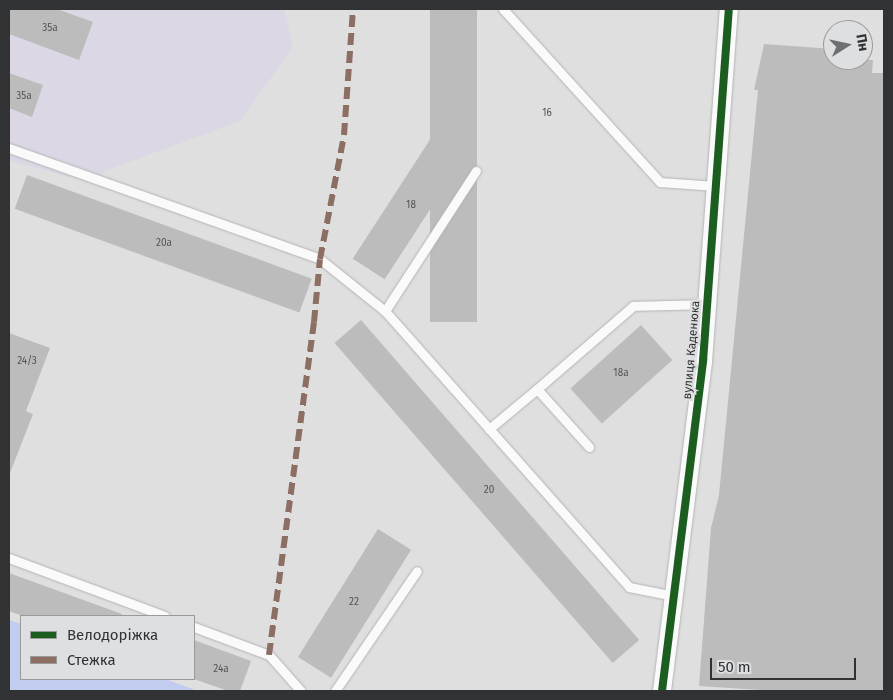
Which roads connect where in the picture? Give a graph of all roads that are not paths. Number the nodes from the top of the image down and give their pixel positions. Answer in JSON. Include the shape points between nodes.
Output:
{"nodes":[{"id":1,"x":504,"y":9,"type":"edge"},
{"id":2,"x":729,"y":9,"type":"edge"},
{"id":3,"x":9,"y":148,"type":"edge"},
{"id":4,"x":476,"y":171,"type":"dead end"},
{"id":5,"x":716,"y":186,"type":"junction"},
{"id":6,"x":707,"y":304,"type":"junction"},
{"id":7,"x":385,"y":311,"type":"junction"},
{"id":8,"x":537,"y":389,"type":"junction"},
{"id":9,"x":489,"y":429,"type":"junction"},
{"id":10,"x":588,"y":447,"type":"dead end"},
{"id":11,"x":9,"y":558,"type":"edge"},
{"id":12,"x":417,"y":571,"type":"dead end"},
{"id":13,"x":674,"y":596,"type":"junction"},
{"id":14,"x":162,"y":615,"type":"edge"},
{"id":15,"x":195,"y":627,"type":"edge"},
{"id":16,"x":302,"y":691,"type":"edge"},
{"id":17,"x":335,"y":691,"type":"edge"},
{"id":18,"x":662,"y":691,"type":"edge"}],
"edges":[{"from":1,"to":5,"type":"lane","via":[[660,182]]},
{"from":2,"to":5,"type":"street","name":"вулиця Каденюка"},
{"from":3,"to":7,"type":"lane","via":[[320,259]]},
{"from":4,"to":7,"type":"lane"},
{"from":5,"to":6,"type":"street","name":"вулиця Каденюка"},
{"from":6,"to":8,"type":"lane","via":[[633,306]]},
{"from":6,"to":13,"type":"street","name":"вулиця Каденюка"},
{"from":7,"to":9,"type":"lane"},
{"from":8,"to":9,"type":"lane"},
{"from":8,"to":10,"type":"lane"},
{"from":9,"to":13,"type":"lane","via":[[629,587]]},
{"from":11,"to":14,"type":"lane"},
{"from":12,"to":17,"type":"lane"},
{"from":13,"to":18,"type":"street","name":"вулиця Каденюка"},
{"from":15,"to":16,"type":"lane","via":[[269,655]]}]}
